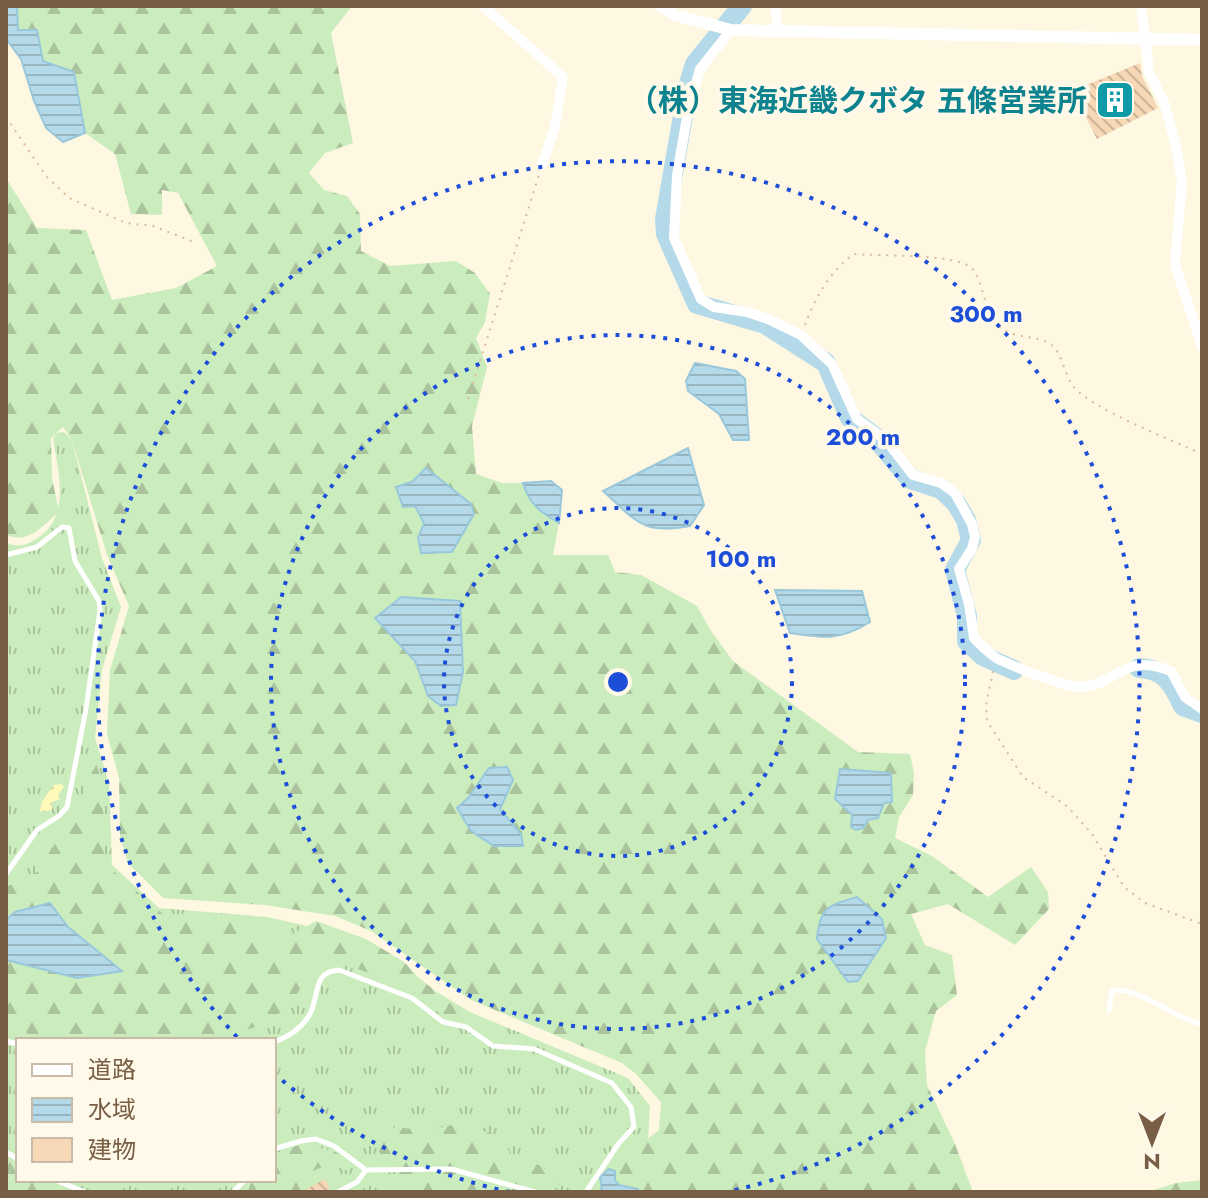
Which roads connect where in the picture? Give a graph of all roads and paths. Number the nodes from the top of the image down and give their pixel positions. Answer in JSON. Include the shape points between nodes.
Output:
{"nodes":[{"id":1,"x":483,"y":6,"type":"edge"},
{"id":2,"x":660,"y":6,"type":"edge"},
{"id":3,"x":775,"y":6,"type":"edge"},
{"id":4,"x":1141,"y":6,"type":"edge"},
{"id":5,"x":731,"y":30,"type":"junction"},
{"id":6,"x":778,"y":30,"type":"junction"},
{"id":7,"x":1145,"y":39,"type":"junction"},
{"id":8,"x":1202,"y":40,"type":"edge"},
{"id":9,"x":6,"y":117,"type":"edge"},
{"id":10,"x":542,"y":165,"type":"joint"},
{"id":11,"x":194,"y":242,"type":"dead end"},
{"id":12,"x":801,"y":335,"type":"junction"},
{"id":13,"x":1202,"y":347,"type":"edge"},
{"id":14,"x":468,"y":399,"type":"dead end"},
{"id":15,"x":1202,"y":454,"type":"edge"},
{"id":16,"x":6,"y":555,"type":"edge"},
{"id":17,"x":993,"y":672,"type":"dead end"},
{"id":18,"x":1202,"y":709,"type":"edge"},
{"id":19,"x":6,"y":874,"type":"edge"},
{"id":20,"x":1202,"y":924,"type":"edge"},
{"id":21,"x":1109,"y":1011,"type":"dead end"},
{"id":22,"x":1202,"y":1024,"type":"edge"},
{"id":23,"x":276,"y":1041,"type":"edge"},
{"id":24,"x":276,"y":1149,"type":"edge"},
{"id":25,"x":366,"y":1170,"type":"junction"},
{"id":26,"x":60,"y":1182,"type":"edge"},
{"id":27,"x":85,"y":1192,"type":"edge"},
{"id":28,"x":338,"y":1192,"type":"edge"},
{"id":29,"x":535,"y":1192,"type":"edge"},
{"id":30,"x":586,"y":1192,"type":"edge"}],
"edges":[{"from":1,"to":10,"type":"street","via":[[563,77]]},
{"from":2,"to":5,"type":"street"},
{"from":3,"to":6,"type":"street"},
{"from":4,"to":7,"type":"street"},
{"from":5,"to":6,"type":"street"},
{"from":5,"to":12,"type":"street","via":[[700,69],[688,111],[674,238],[701,299]]},
{"from":6,"to":7,"type":"street"},
{"from":7,"to":8,"type":"street"},
{"from":7,"to":13,"type":"street","via":[[1149,72],[1165,105],[1182,181],[1175,264]]},
{"from":9,"to":11,"type":"path","via":[[46,176],[69,198],[126,223],[153,226]]},
{"from":10,"to":14,"type":"path"},
{"from":12,"to":15,"type":"path","via":[[812,305],[854,254],[968,265],[978,275],[985,308],[999,327],[1053,347],[1074,387],[1105,409]]},
{"from":12,"to":18,"type":"street","via":[[832,364],[857,419],[886,440],[913,475],[941,483],[964,507],[975,537],[959,569],[974,638],[995,658],[1084,687],[1138,664],[1154,664],[1171,671],[1185,697]]},
{"from":16,"to":19,"type":"lane","via":[[37,547],[62,527],[69,528],[75,561],[100,610],[67,807],[37,830]]},
{"from":17,"to":20,"type":"path","via":[[987,721],[1023,777],[1067,806],[1092,834],[1124,887],[1145,903]]},
{"from":21,"to":22,"type":"lane","via":[[1112,990],[1125,989]]},
{"from":23,"to":30,"type":"lane","via":[[309,1016],[321,977],[339,970],[412,998],[443,1022],[466,1027],[493,1046],[534,1049],[612,1083],[631,1107],[634,1127]]},
{"from":24,"to":25,"type":"lane","via":[[316,1139]]},
{"from":25,"to":28,"type":"lane"},
{"from":25,"to":29,"type":"lane","via":[[451,1169]]},
{"from":26,"to":27,"type":"lane"}]}
